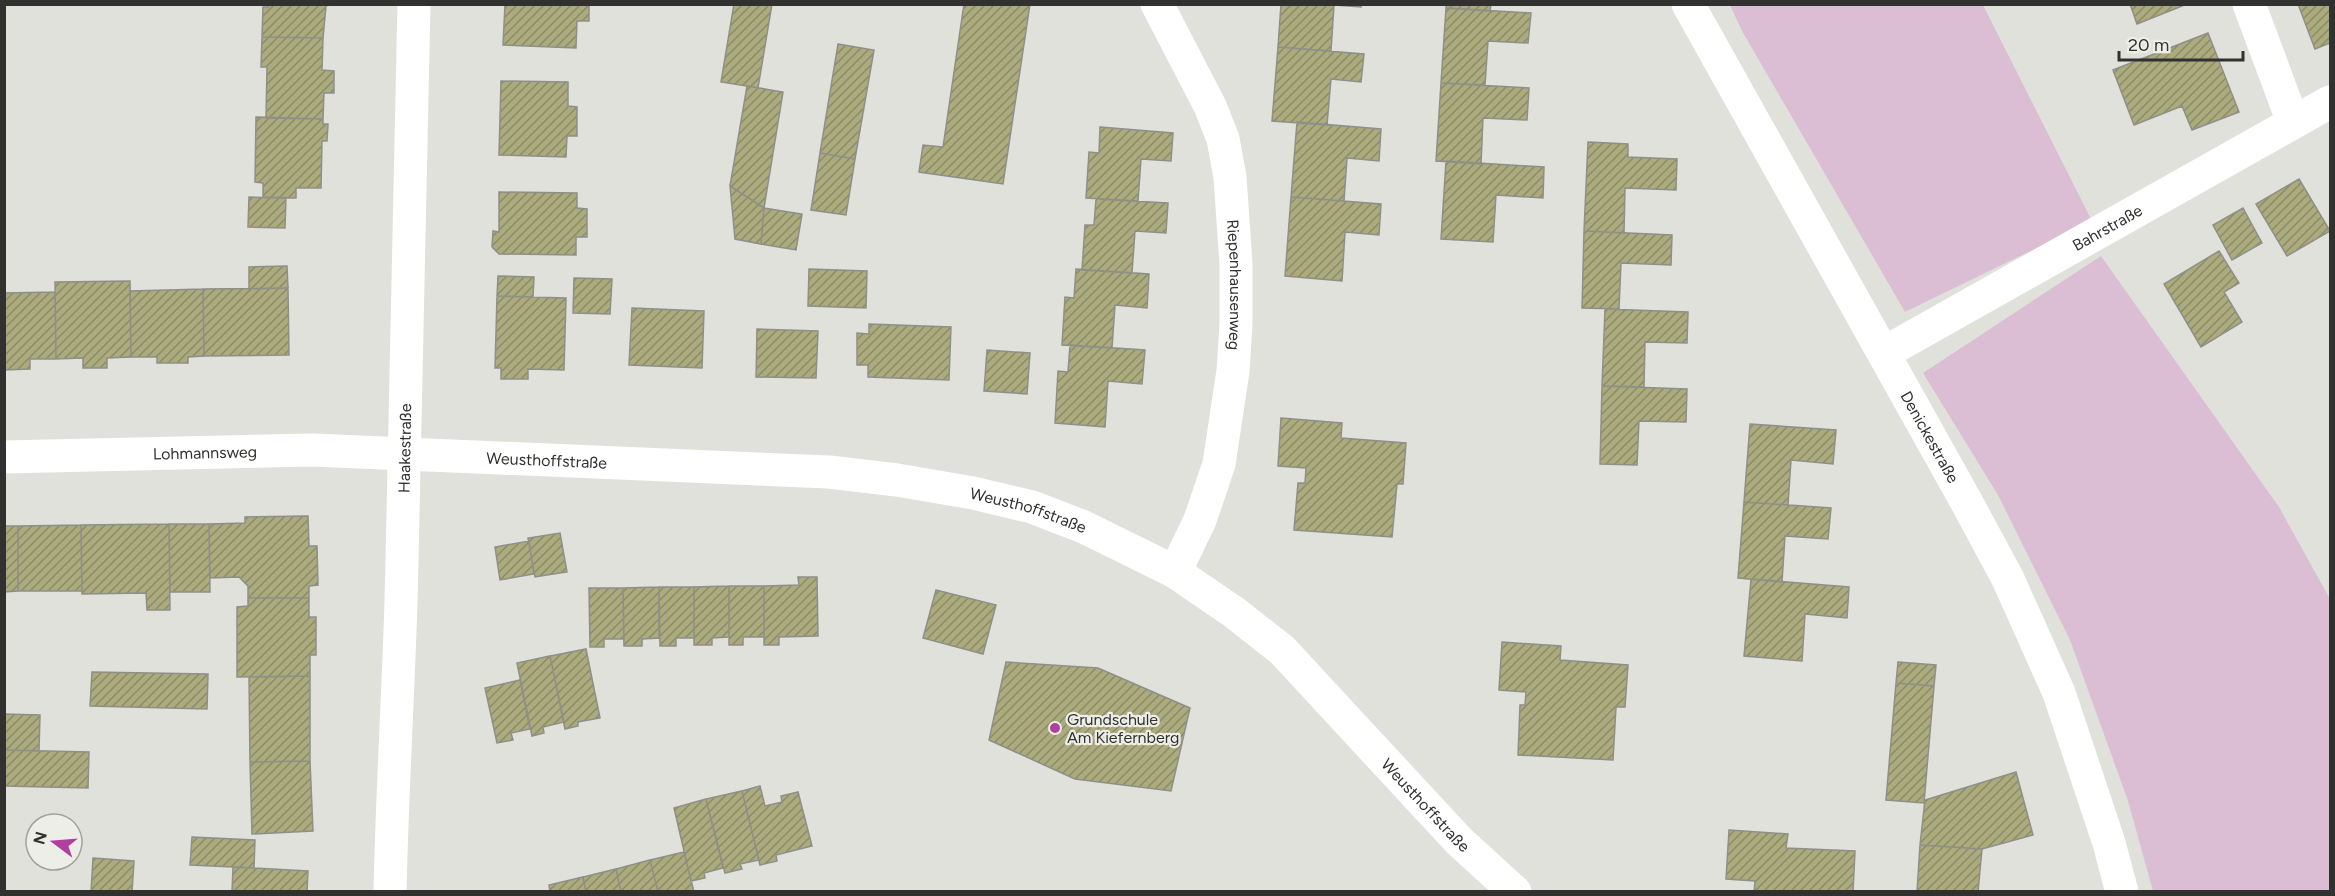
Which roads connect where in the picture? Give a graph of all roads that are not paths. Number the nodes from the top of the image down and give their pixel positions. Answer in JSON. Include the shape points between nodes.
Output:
{"nodes":[{"id":1,"x":414,"y":4,"type":"edge"},
{"id":2,"x":1157,"y":4,"type":"edge"},
{"id":3,"x":1688,"y":4,"type":"edge"},
{"id":4,"x":2249,"y":4,"type":"edge"},
{"id":5,"x":2331,"y":102,"type":"edge"},
{"id":6,"x":2294,"y":122,"type":"junction"},
{"id":7,"x":1884,"y":353,"type":"junction"},
{"id":8,"x":404,"y":454,"type":"junction"},
{"id":9,"x":4,"y":457,"type":"edge"},
{"id":10,"x":1175,"y":572,"type":"junction"},
{"id":11,"x":390,"y":891,"type":"edge"},
{"id":12,"x":1515,"y":891,"type":"edge"},
{"id":13,"x":2122,"y":891,"type":"edge"}],
"edges":[{"from":1,"to":8,"type":"street","name":"Haakestraße"},
{"from":2,"to":10,"type":"street","name":"Riepenhausenweg","via":[[1200,86],[1222,139],[1230,177],[1236,264],[1233,371],[1219,464],[1200,520]]},
{"from":3,"to":7,"type":"street","name":"Denickestraße"},
{"from":4,"to":6,"type":"street"},
{"from":5,"to":6,"type":"street","name":"Bahrstraße"},
{"from":6,"to":7,"type":"street","name":"Bahrstraße"},
{"from":7,"to":13,"type":"street","name":"Denickestraße","via":[[2008,579],[2060,693]]},
{"from":8,"to":9,"type":"street","name":"Lohmannsweg","via":[[313,450]]},
{"from":8,"to":10,"type":"street","name":"Weusthoffstraße","via":[[829,472],[897,480],[1032,507],[1084,527]]},
{"from":8,"to":11,"type":"street","name":"Haakestraße"},
{"from":10,"to":12,"type":"street","name":"Weusthoffstraße","via":[[1282,650],[1459,841]]}]}
